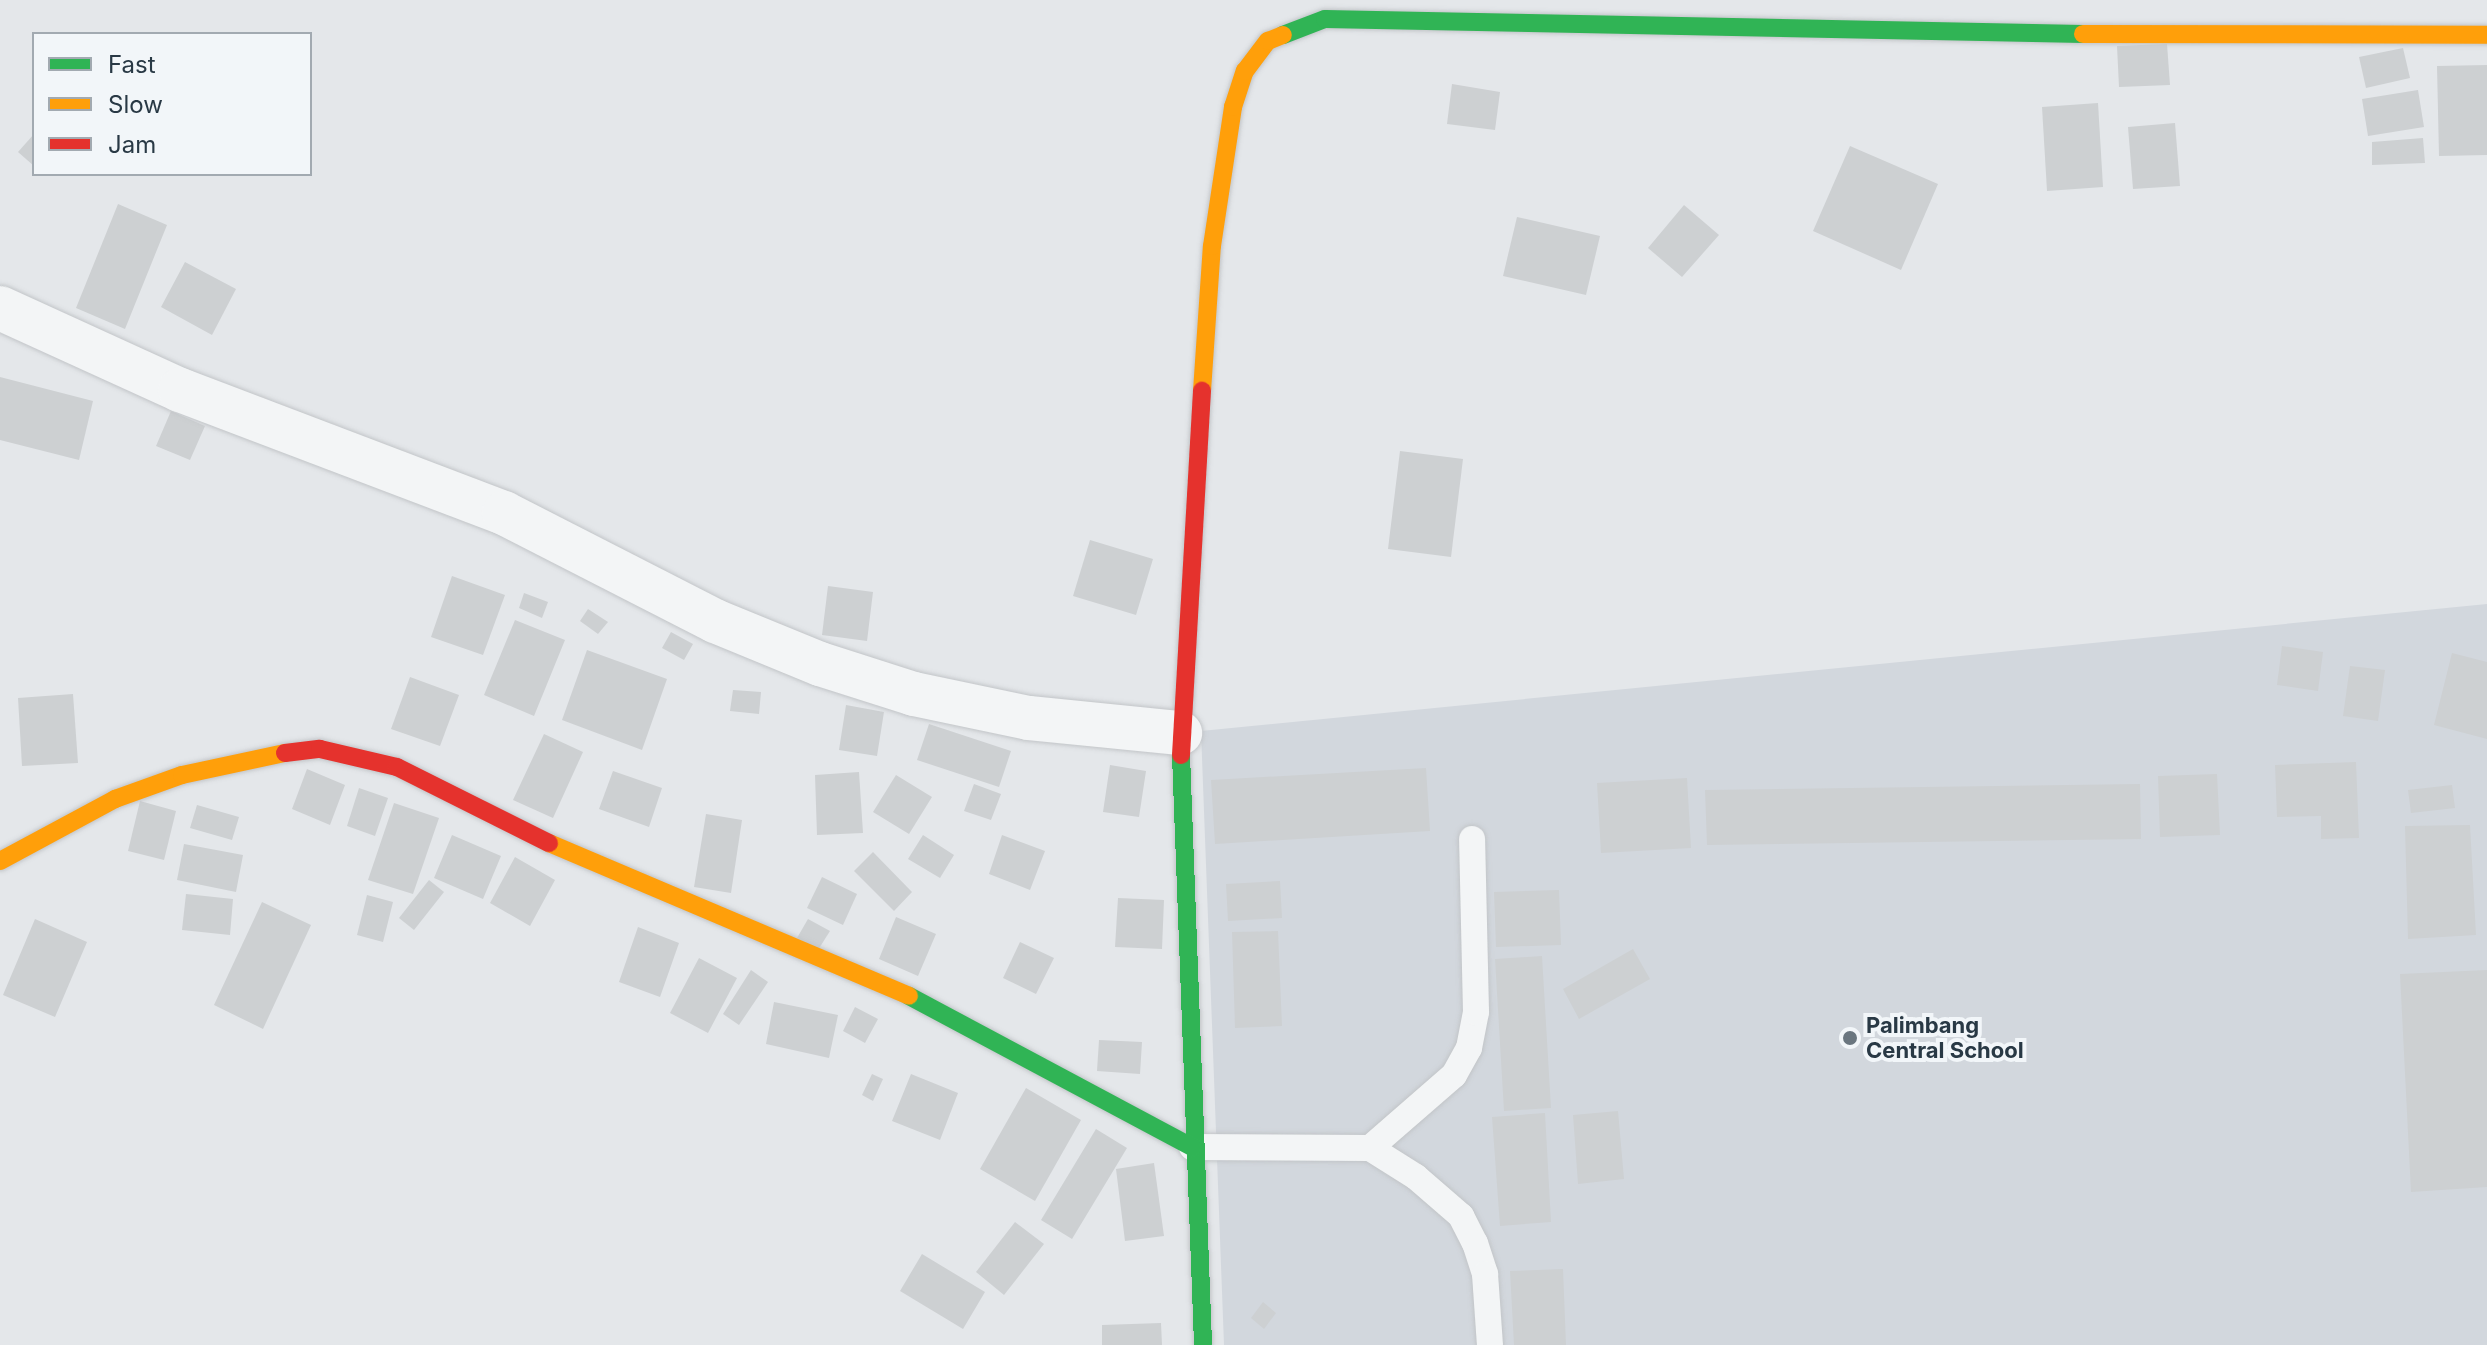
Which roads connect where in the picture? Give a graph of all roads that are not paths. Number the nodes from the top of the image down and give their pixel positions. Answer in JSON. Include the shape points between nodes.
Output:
{"nodes":[{"id":1,"x":2487,"y":35,"type":"edge"},
{"id":2,"x":0,"y":308,"type":"edge"},
{"id":3,"x":1180,"y":733,"type":"junction"},
{"id":4,"x":1472,"y":839,"type":"dead end"},
{"id":5,"x":0,"y":861,"type":"edge"},
{"id":6,"x":1192,"y":1147,"type":"junction"},
{"id":7,"x":1370,"y":1148,"type":"junction"},
{"id":8,"x":1203,"y":1345,"type":"edge"},
{"id":9,"x":1490,"y":1345,"type":"edge"}],
"edges":[{"from":1,"to":3,"type":"street","via":[[1870,33],[1325,19],[1268,41],[1245,71],[1233,107],[1212,246]]},
{"from":2,"to":3,"type":"street","via":[[180,390],[504,513],[715,621],[820,664],[914,694],[1029,718]]},
{"from":3,"to":6,"type":"street"},
{"from":4,"to":7,"type":"lane","via":[[1476,1012],[1469,1048],[1454,1075]]},
{"from":5,"to":6,"type":"street","via":[[115,799],[182,775],[295,752],[357,754],[397,767],[541,839],[759,935],[931,1005]]},
{"from":6,"to":7,"type":"lane"},
{"from":6,"to":8,"type":"street"},
{"from":7,"to":9,"type":"lane","via":[[1437,1192],[1461,1216],[1485,1274]]}]}
